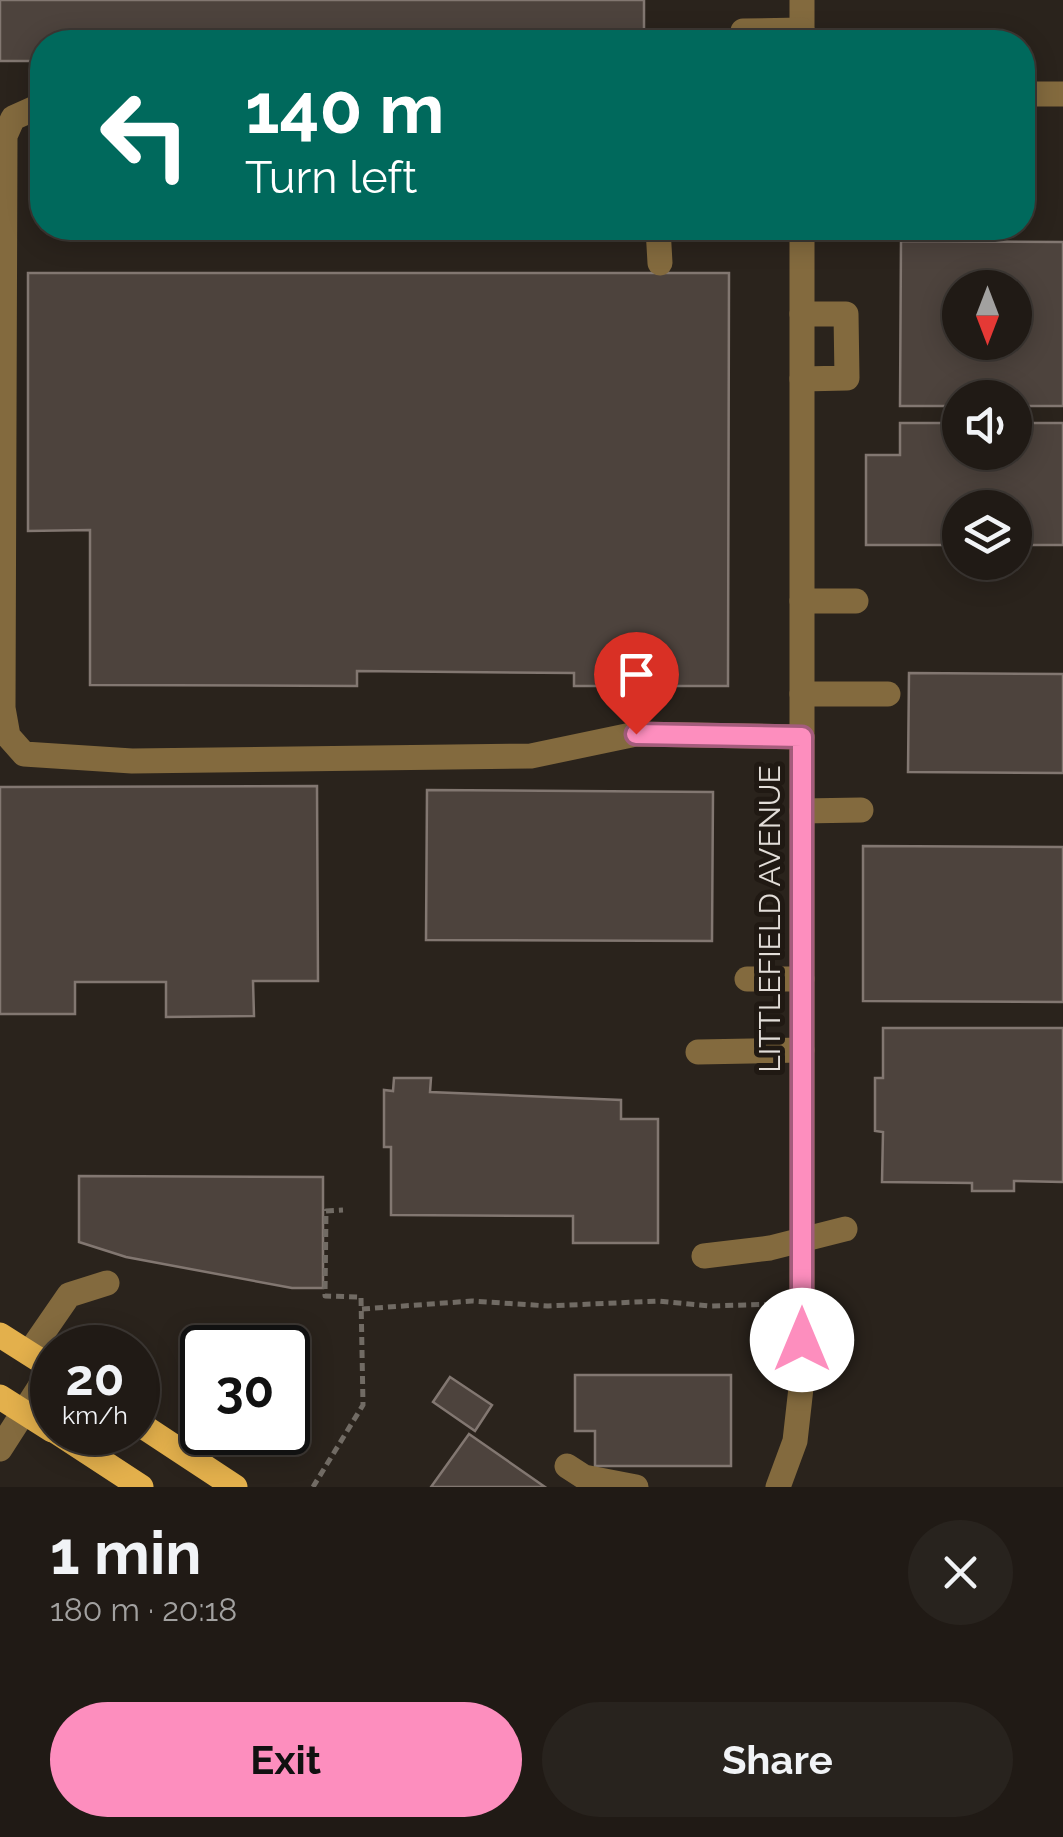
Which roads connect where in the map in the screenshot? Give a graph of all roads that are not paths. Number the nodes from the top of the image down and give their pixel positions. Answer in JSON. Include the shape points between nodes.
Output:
{"nodes":[{"id":1,"x":802,"y":0,"type":"edge"},
{"id":2,"x":802,"y":30,"type":"edge"},
{"id":3,"x":1035,"y":94,"type":"edge"},
{"id":4,"x":1063,"y":94,"type":"edge"},
{"id":5,"x":30,"y":110,"type":"edge"},
{"id":6,"x":659,"y":240,"type":"edge"},
{"id":7,"x":802,"y":240,"type":"edge"},
{"id":8,"x":660,"y":264,"type":"dead end"},
{"id":9,"x":802,"y":314,"type":"junction"},
{"id":10,"x":802,"y":380,"type":"junction"},
{"id":11,"x":856,"y":600,"type":"dead end"},
{"id":12,"x":802,"y":602,"type":"junction"},
{"id":13,"x":802,"y":694,"type":"junction"},
{"id":14,"x":888,"y":694,"type":"dead end"},
{"id":15,"x":802,"y":737,"type":"junction"},
{"id":16,"x":861,"y":810,"type":"dead end"},
{"id":17,"x":802,"y":811,"type":"junction"},
{"id":18,"x":747,"y":979,"type":"dead end"},
{"id":19,"x":802,"y":979,"type":"junction"},
{"id":20,"x":802,"y":1050,"type":"junction"},
{"id":21,"x":698,"y":1052,"type":"dead end"},
{"id":22,"x":846,"y":1229,"type":"dead end"},
{"id":23,"x":802,"y":1240,"type":"junction"},
{"id":24,"x":704,"y":1256,"type":"dead end"},
{"id":25,"x":108,"y":1283,"type":"dead end"},
{"id":26,"x":0,"y":1335,"type":"edge"},
{"id":27,"x":29,"y":1353,"type":"joint"},
{"id":28,"x":0,"y":1397,"type":"edge"},
{"id":29,"x":30,"y":1403,"type":"edge"},
{"id":30,"x":24,"y":1412,"type":"junction"},
{"id":31,"x":30,"y":1416,"type":"edge"},
{"id":32,"x":160,"y":1438,"type":"edge"},
{"id":33,"x":0,"y":1450,"type":"edge"},
{"id":34,"x":92,"y":1455,"type":"edge"},
{"id":35,"x":567,"y":1466,"type":"dead end"},
{"id":36,"x":141,"y":1487,"type":"edge"},
{"id":37,"x":235,"y":1487,"type":"edge"},
{"id":38,"x":636,"y":1487,"type":"edge"},
{"id":39,"x":778,"y":1487,"type":"edge"}],
"edges":[{"from":1,"to":2,"type":"street"},
{"from":3,"to":4,"type":"street"},
{"from":5,"to":15,"type":"street","via":[[13,118],[5,136],[2,708],[8,736],[24,754],[132,761],[531,756],[636,734]]},
{"from":6,"to":8,"type":"street"},
{"from":7,"to":9,"type":"street","name":"LITTLEFIELD AVENUE"},
{"from":9,"to":10,"type":"street","name":"LITTLEFIELD AVENUE"},
{"from":9,"to":10,"type":"street","via":[[846,314],[847,378]]},
{"from":10,"to":12,"type":"street","name":"LITTLEFIELD AVENUE"},
{"from":11,"to":12,"type":"street"},
{"from":12,"to":13,"type":"street","name":"LITTLEFIELD AVENUE"},
{"from":13,"to":14,"type":"street"},
{"from":13,"to":15,"type":"street","name":"LITTLEFIELD AVENUE"},
{"from":15,"to":17,"type":"street","name":"LITTLEFIELD AVENUE"},
{"from":16,"to":17,"type":"street"},
{"from":17,"to":19,"type":"street","name":"LITTLEFIELD AVENUE"},
{"from":18,"to":19,"type":"street"},
{"from":19,"to":20,"type":"street","name":"LITTLEFIELD AVENUE"},
{"from":20,"to":21,"type":"street"},
{"from":20,"to":23,"type":"street","name":"LITTLEFIELD AVENUE"},
{"from":22,"to":23,"type":"street"},
{"from":23,"to":24,"type":"street"},
{"from":23,"to":39,"type":"street","name":"LITTLEFIELD AVENUE","via":[[800,1410]]},
{"from":25,"to":27,"type":"street","via":[[69,1295]]},
{"from":26,"to":27,"type":"main road"},
{"from":28,"to":30,"type":"main road"},
{"from":29,"to":30,"type":"street"},
{"from":30,"to":31,"type":"main road"},
{"from":30,"to":33,"type":"street"},
{"from":32,"to":37,"type":"main road"},
{"from":34,"to":36,"type":"main road"},
{"from":35,"to":38,"type":"street"}]}
